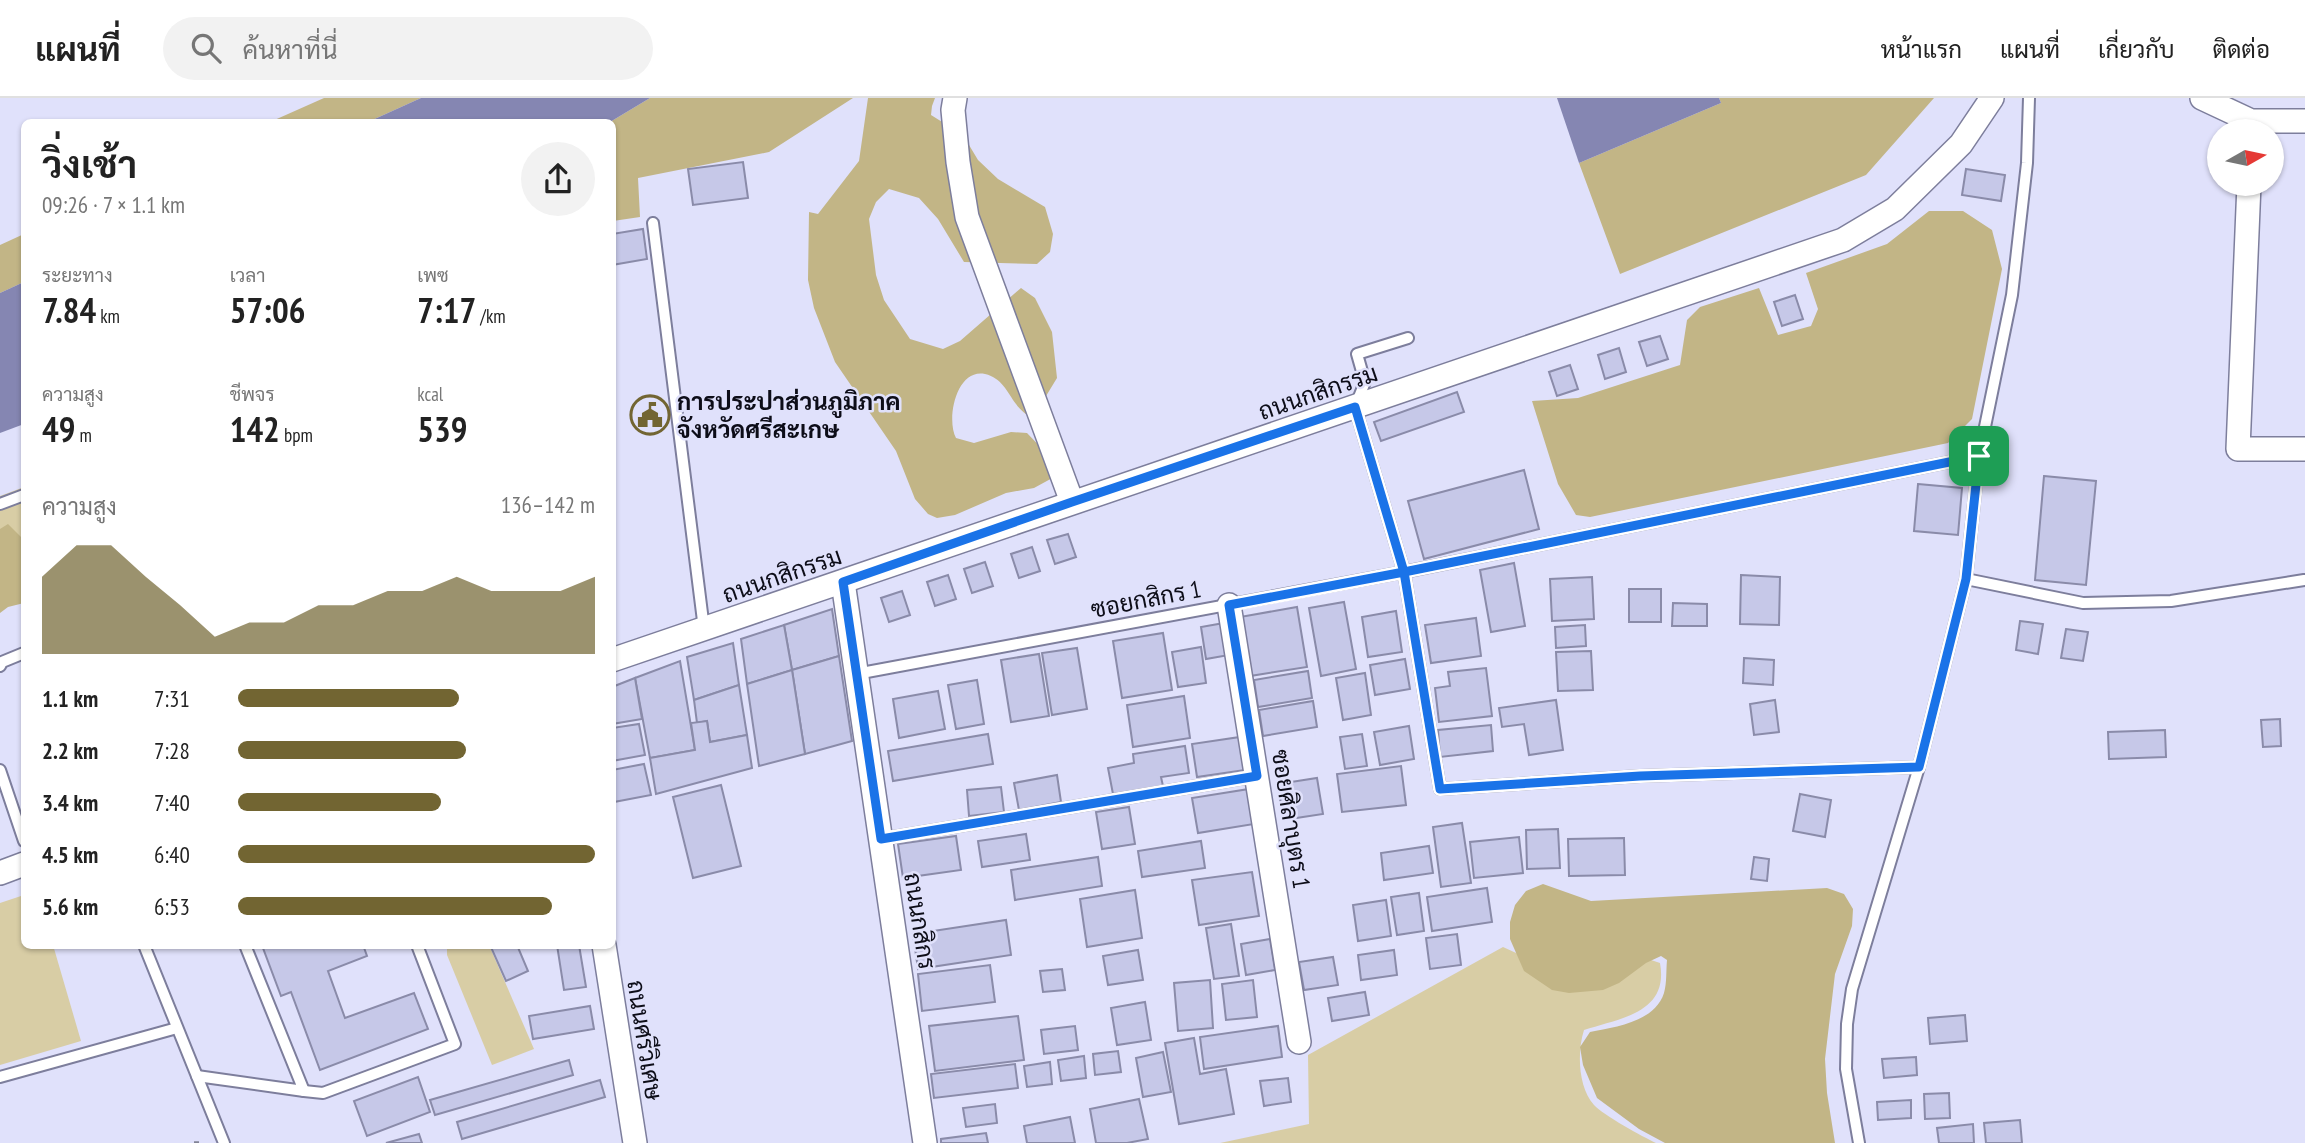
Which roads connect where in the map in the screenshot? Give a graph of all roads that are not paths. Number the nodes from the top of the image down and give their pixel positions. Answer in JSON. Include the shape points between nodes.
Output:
{"nodes":[{"id":1,"x":955,"y":98,"type":"edge"},
{"id":2,"x":1992,"y":98,"type":"edge"},
{"id":3,"x":2029,"y":98,"type":"edge"},
{"id":4,"x":2202,"y":98,"type":"edge"},
{"id":5,"x":2239,"y":119,"type":"edge"},
{"id":6,"x":2305,"y":121,"type":"edge"},
{"id":7,"x":2284,"y":123,"type":"edge"},
{"id":8,"x":2249,"y":196,"type":"edge"},
{"id":9,"x":653,"y":223,"type":"dead end"},
{"id":10,"x":1408,"y":338,"type":"dead end"},
{"id":11,"x":1355,"y":407,"type":"junction"},
{"id":12,"x":2305,"y":449,"type":"edge"},
{"id":13,"x":1979,"y":456,"type":"junction"},
{"id":14,"x":21,"y":496,"type":"edge"},
{"id":15,"x":1072,"y":502,"type":"junction"},
{"id":16,"x":0,"y":504,"type":"edge"},
{"id":17,"x":1404,"y":572,"type":"junction"},
{"id":18,"x":1966,"y":579,"type":"junction"},
{"id":19,"x":2304,"y":580,"type":"edge"},
{"id":20,"x":843,"y":582,"type":"junction"},
{"id":21,"x":1229,"y":605,"type":"junction"},
{"id":22,"x":704,"y":629,"type":"junction"},
{"id":23,"x":21,"y":654,"type":"edge"},
{"id":24,"x":616,"y":659,"type":"edge"},
{"id":25,"x":0,"y":666,"type":"edge"},
{"id":26,"x":856,"y":674,"type":"junction"},
{"id":27,"x":1919,"y":767,"type":"junction"},
{"id":28,"x":0,"y":770,"type":"edge"},
{"id":29,"x":1257,"y":776,"type":"junction"},
{"id":30,"x":21,"y":832,"type":"edge"},
{"id":31,"x":881,"y":839,"type":"junction"},
{"id":32,"x":21,"y":865,"type":"edge"},
{"id":33,"x":0,"y":873,"type":"edge"},
{"id":34,"x":248,"y":949,"type":"edge"},
{"id":35,"x":419,"y":949,"type":"edge"},
{"id":36,"x":605,"y":949,"type":"edge"},
{"id":37,"x":146,"y":950,"type":"edge"},
{"id":38,"x":177,"y":1028,"type":"junction"},
{"id":39,"x":1299,"y":1042,"type":"dead end"},
{"id":40,"x":197,"y":1076,"type":"junction"},
{"id":41,"x":0,"y":1077,"type":"edge"},
{"id":42,"x":304,"y":1091,"type":"junction"},
{"id":43,"x":224,"y":1143,"type":"edge"},
{"id":44,"x":635,"y":1143,"type":"edge"},
{"id":45,"x":925,"y":1143,"type":"edge"},
{"id":46,"x":1859,"y":1143,"type":"edge"}],
"edges":[{"from":1,"to":15,"type":"street","via":[[967,217]]},
{"from":2,"to":11,"type":"street","name":"ถนนกสิกรรม","via":[[1961,144],[1895,209],[1843,240]]},
{"from":3,"to":13,"type":"lane","via":[[2027,163],[2012,295]]},
{"from":4,"to":5,"type":"street"},
{"from":6,"to":7,"type":"street"},
{"from":8,"to":12,"type":"street","via":[[2238,449]]},
{"from":9,"to":22,"type":"lane"},
{"from":10,"to":11,"type":"lane","via":[[1357,354],[1365,382]]},
{"from":11,"to":15,"type":"street","name":"ถนนกสิกรรม"},
{"from":11,"to":17,"type":"lane"},
{"from":13,"to":17,"type":"lane","name":"ซอยกสิกร 1"},
{"from":13,"to":18,"type":"lane"},
{"from":14,"to":16,"type":"lane"},
{"from":15,"to":20,"type":"street","name":"ถนนกสิกรรม"},
{"from":17,"to":21,"type":"lane","name":"ซอยกสิกร 1"},
{"from":17,"to":27,"type":"lane","via":[[1440,789],[1640,776]]},
{"from":18,"to":19,"type":"lane","via":[[2083,603],[2171,601]]},
{"from":18,"to":27,"type":"lane"},
{"from":20,"to":22,"type":"street","name":"ถนนกสิกรรม"},
{"from":20,"to":26,"type":"street","name":"ถนนกสิกร"},
{"from":21,"to":26,"type":"lane","name":"ซอยกสิกร 1"},
{"from":21,"to":29,"type":"street","name":"ซอยศิลาบุตร 1"},
{"from":22,"to":24,"type":"street","name":"ถนนกสิกรรม"},
{"from":23,"to":25,"type":"lane"},
{"from":26,"to":31,"type":"street","name":"ถนนกสิกร"},
{"from":27,"to":46,"type":"lane","via":[[1852,989],[1846,1069]]},
{"from":28,"to":30,"type":"lane"},
{"from":29,"to":31,"type":"lane"},
{"from":29,"to":39,"type":"street","name":"ซอยศิลาบุตร 1"},
{"from":31,"to":45,"type":"street","name":"ถนนกสิกร"},
{"from":32,"to":33,"type":"street"},
{"from":34,"to":42,"type":"lane"},
{"from":35,"to":42,"type":"lane","via":[[455,1044],[323,1093]]},
{"from":36,"to":44,"type":"street","name":"ถนนศรีวิเศษ"},
{"from":37,"to":38,"type":"lane"},
{"from":38,"to":40,"type":"lane"},
{"from":38,"to":41,"type":"lane"},
{"from":40,"to":42,"type":"lane"},
{"from":40,"to":43,"type":"lane"}]}
